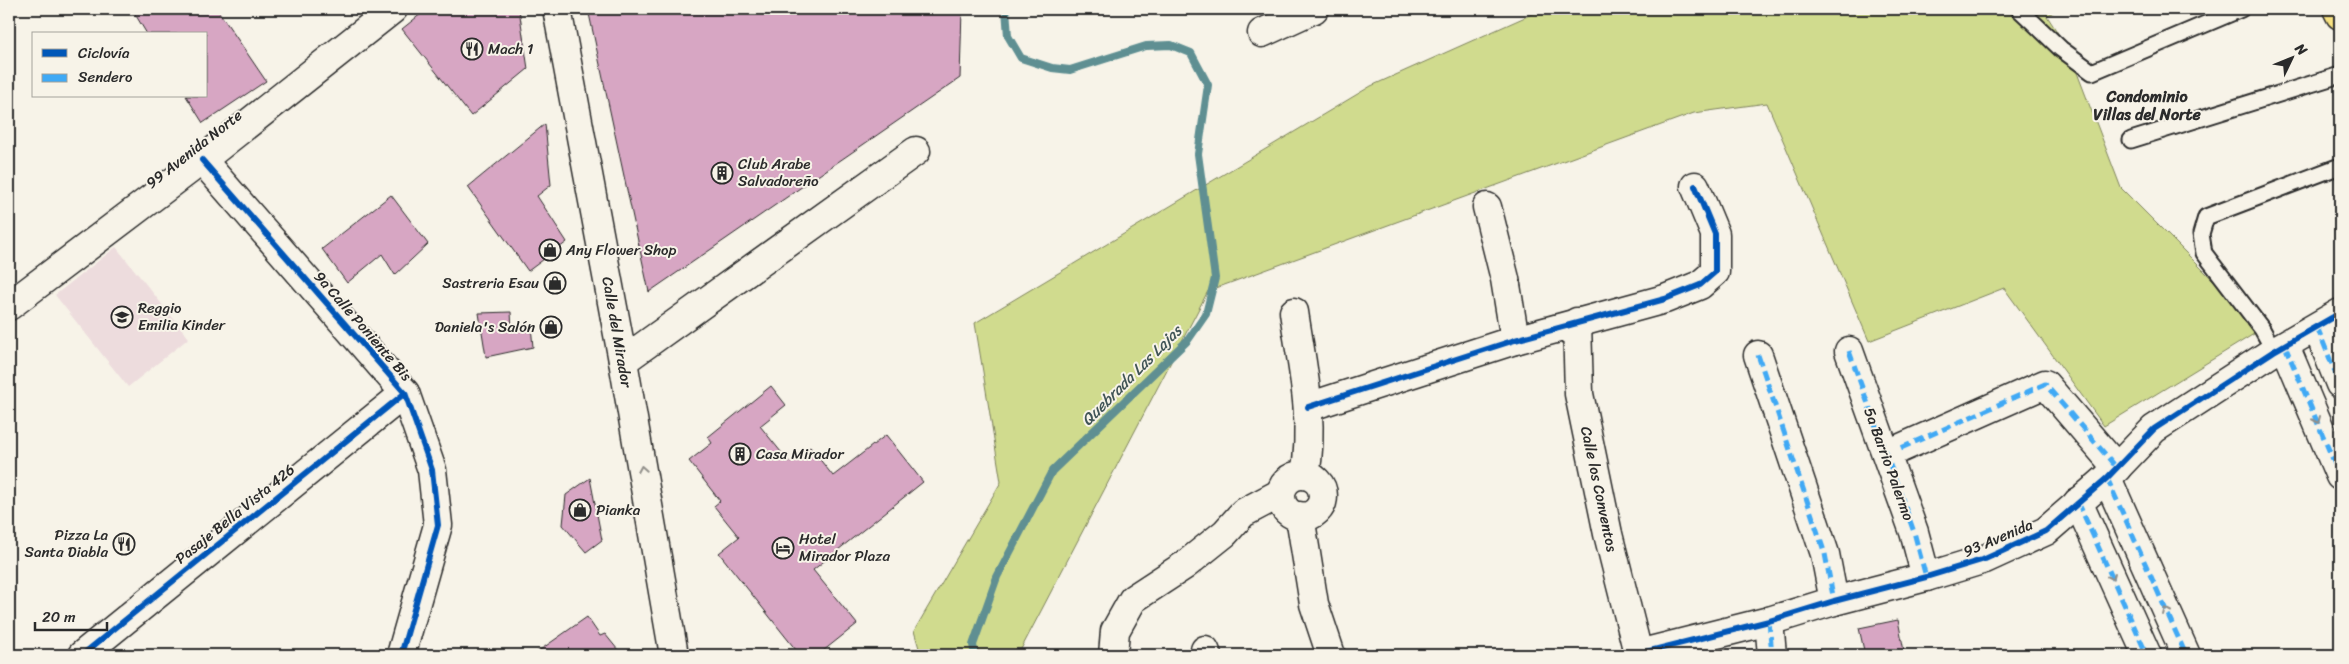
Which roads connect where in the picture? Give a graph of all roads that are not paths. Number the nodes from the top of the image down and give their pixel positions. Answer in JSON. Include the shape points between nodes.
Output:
{"nodes":[{"id":1,"x":393,"y":9,"type":"edge"},
{"id":2,"x":543,"y":9,"type":"edge"},
{"id":3,"x":557,"y":9,"type":"edge"},
{"id":4,"x":1314,"y":9,"type":"edge"},
{"id":5,"x":2019,"y":9,"type":"edge"},
{"id":6,"x":2242,"y":9,"type":"edge"},
{"id":7,"x":2337,"y":9,"type":"edge"},
{"id":8,"x":2340,"y":15,"type":"edge"},
{"id":9,"x":1262,"y":33,"type":"dead end"},
{"id":10,"x":2340,"y":74,"type":"edge"},
{"id":11,"x":2131,"y":140,"type":"dead end"},
{"id":12,"x":916,"y":151,"type":"dead end"},
{"id":13,"x":202,"y":160,"type":"junction"},
{"id":14,"x":2340,"y":166,"type":"edge"},
{"id":15,"x":1695,"y":186,"type":"dead end"},
{"id":16,"x":1486,"y":207,"type":"dead end"},
{"id":17,"x":9,"y":306,"type":"edge"},
{"id":18,"x":1294,"y":312,"type":"dead end"},
{"id":19,"x":2340,"y":313,"type":"edge"},
{"id":20,"x":1577,"y":322,"type":"junction"},
{"id":21,"x":2317,"y":327,"type":"junction"},
{"id":22,"x":1515,"y":340,"type":"junction"},
{"id":23,"x":2279,"y":348,"type":"junction"},
{"id":24,"x":1849,"y":351,"type":"dead end"},
{"id":25,"x":1758,"y":355,"type":"dead end"},
{"id":26,"x":623,"y":361,"type":"junction"},
{"id":27,"x":2340,"y":384,"type":"edge"},
{"id":28,"x":404,"y":393,"type":"junction"},
{"id":29,"x":1308,"y":407,"type":"junction"},
{"id":30,"x":1901,"y":448,"type":"dead end"},
{"id":31,"x":2112,"y":473,"type":"junction"},
{"id":32,"x":1304,"y":475,"type":"junction"},
{"id":33,"x":2340,"y":476,"type":"edge"},
{"id":34,"x":1282,"y":493,"type":"junction"},
{"id":35,"x":2078,"y":502,"type":"junction"},
{"id":36,"x":1300,"y":516,"type":"junction"},
{"id":37,"x":1926,"y":578,"type":"junction"},
{"id":38,"x":1834,"y":601,"type":"junction"},
{"id":39,"x":1770,"y":621,"type":"junction"},
{"id":40,"x":1636,"y":654,"type":"edge"},
{"id":41,"x":82,"y":655,"type":"edge"},
{"id":42,"x":401,"y":655,"type":"edge"},
{"id":43,"x":657,"y":655,"type":"edge"},
{"id":44,"x":674,"y":655,"type":"edge"},
{"id":45,"x":1113,"y":655,"type":"edge"},
{"id":46,"x":1331,"y":655,"type":"edge"},
{"id":47,"x":1772,"y":655,"type":"edge"},
{"id":48,"x":2147,"y":655,"type":"edge"},
{"id":49,"x":2186,"y":655,"type":"edge"}],
"edges":[{"from":1,"to":13,"type":"street","name":"99 Avenida Norte"},
{"from":2,"to":43,"type":"street","name":"Calle del Mirador"},
{"from":3,"to":26,"type":"street","name":"Calle del Mirador"},
{"from":4,"to":9,"type":"street"},
{"from":5,"to":6,"type":"lane","via":[[2092,72]]},
{"from":7,"to":8,"type":"main road"},
{"from":10,"to":11,"type":"lane"},
{"from":12,"to":26,"type":"street"},
{"from":13,"to":17,"type":"street","name":"99 Avenida Norte"},
{"from":13,"to":28,"type":"street","name":"9a Calle Poniente Bis"},
{"from":14,"to":23,"type":"lane","via":[[2206,217],[2201,234],[2204,253]]},
{"from":15,"to":20,"type":"street","via":[[1714,234],[1715,272],[1700,285],[1665,299]]},
{"from":16,"to":22,"type":"street","via":[[1505,279]]},
{"from":18,"to":29,"type":"street"},
{"from":19,"to":21,"type":"street","name":"93 Avenida"},
{"from":20,"to":22,"type":"street"},
{"from":20,"to":40,"type":"street","name":"Calle los Conventos","via":[[1579,394]]},
{"from":21,"to":23,"type":"street","name":"93 Avenida"},
{"from":21,"to":27,"type":"street"},
{"from":22,"to":29,"type":"street"},
{"from":23,"to":31,"type":"street","name":"93 Avenida","via":[[2154,429]]},
{"from":23,"to":33,"type":"street","one_way":true},
{"from":24,"to":37,"type":"street","name":"5a Barrio Palermo","via":[[1914,532]]},
{"from":25,"to":38,"type":"street","via":[[1826,554]]},
{"from":44,"to":26,"type":"street","name":"Calle del Mirador","one_way":true},
{"from":28,"to":41,"type":"street","name":"Pasaje Bella Vista 426"},
{"from":28,"to":42,"type":"street","name":"9a Calle Poniente Bis","via":[[432,470],[438,525]]},
{"from":29,"to":32,"type":"street","via":[[1309,453]]},
{"from":30,"to":31,"type":"street","via":[[2045,384]]},
{"from":31,"to":35,"type":"street","name":"93 Avenida"},
{"from":49,"to":31,"type":"street","one_way":true},
{"from":32,"to":34,"type":"street","via":[[1289,479]]},
{"from":32,"to":36,"type":"street","via":[[1318,483],[1323,498],[1315,512]]},
{"from":34,"to":36,"type":"street","via":[[1286,508]]},
{"from":34,"to":45,"type":"street","via":[[1243,513],[1185,565],[1132,599],[1115,631]]},
{"from":35,"to":37,"type":"street","name":"93 Avenida","via":[[2046,531],[1985,560]]},
{"from":35,"to":48,"type":"street","one_way":true},
{"from":36,"to":46,"type":"street","via":[[1314,604]]},
{"from":37,"to":38,"type":"street","name":"93 Avenida"},
{"from":38,"to":39,"type":"street","name":"93 Avenida"},
{"from":39,"to":40,"type":"street","name":"93 Avenida"},
{"from":39,"to":47,"type":"street"}]}
